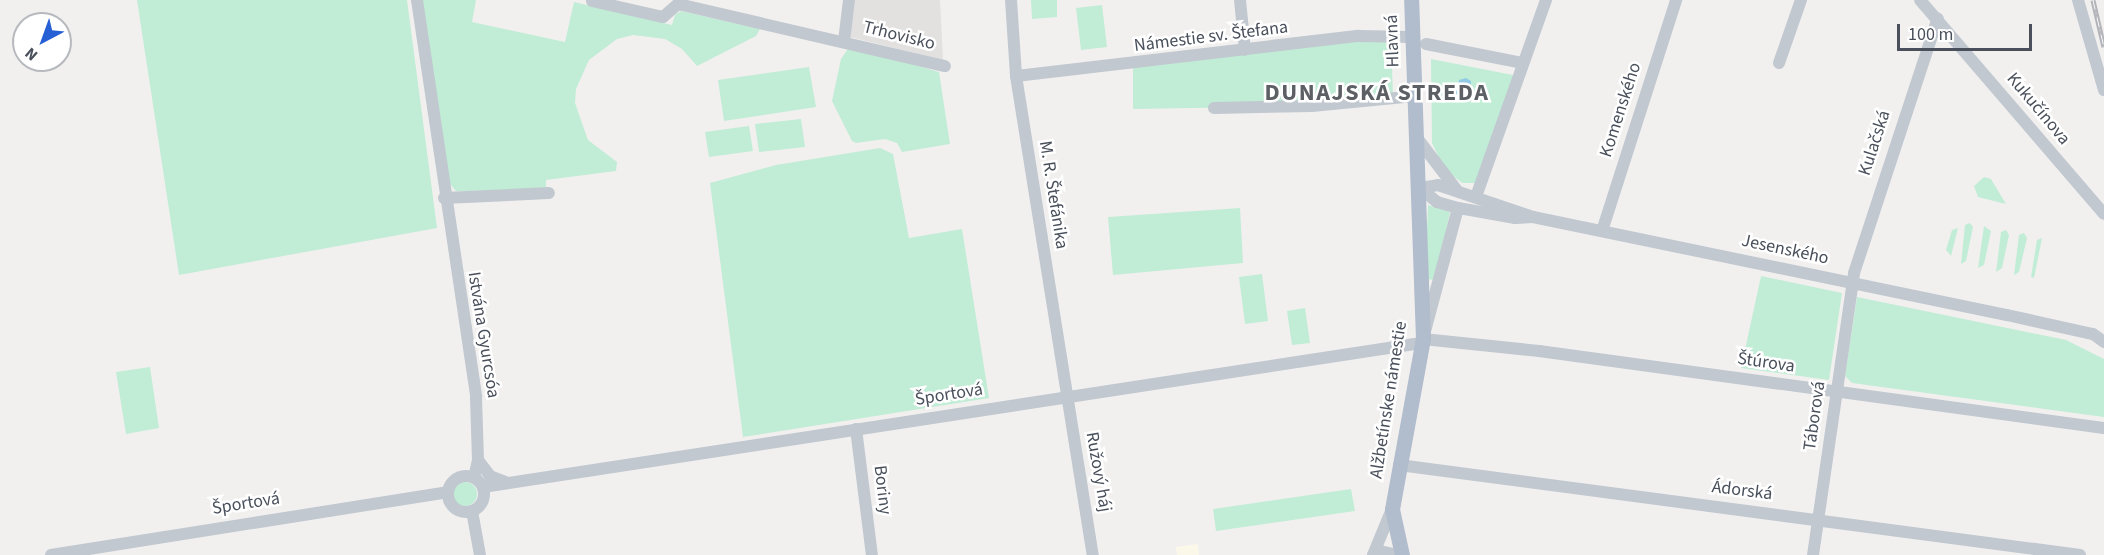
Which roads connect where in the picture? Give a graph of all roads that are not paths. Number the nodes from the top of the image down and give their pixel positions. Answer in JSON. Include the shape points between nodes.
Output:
{"nodes":[{"id":1,"x":417,"y":0,"type":"edge"},
{"id":2,"x":849,"y":0,"type":"edge"},
{"id":3,"x":1011,"y":0,"type":"edge"},
{"id":4,"x":1240,"y":0,"type":"edge"},
{"id":5,"x":1411,"y":0,"type":"edge"},
{"id":6,"x":1546,"y":0,"type":"edge"},
{"id":7,"x":1676,"y":0,"type":"edge"},
{"id":8,"x":1801,"y":0,"type":"edge"},
{"id":9,"x":1920,"y":0,"type":"edge"},
{"id":10,"x":2078,"y":0,"type":"edge"},
{"id":11,"x":592,"y":1,"type":"edge"},
{"id":12,"x":1938,"y":18,"type":"junction"},
{"id":13,"x":1410,"y":37,"type":"junction"},
{"id":14,"x":844,"y":41,"type":"junction"},
{"id":15,"x":1426,"y":44,"type":"dead end"},
{"id":16,"x":1245,"y":50,"type":"junction"},
{"id":17,"x":1523,"y":63,"type":"junction"},
{"id":18,"x":1779,"y":63,"type":"dead end"},
{"id":19,"x":945,"y":66,"type":"dead end"},
{"id":20,"x":1016,"y":76,"type":"junction"},
{"id":21,"x":2104,"y":90,"type":"edge"},
{"id":22,"x":1415,"y":96,"type":"junction"},
{"id":23,"x":1214,"y":108,"type":"dead end"},
{"id":24,"x":1417,"y":138,"type":"junction"},
{"id":25,"x":1420,"y":188,"type":"junction"},
{"id":26,"x":1478,"y":191,"type":"dead end"},
{"id":27,"x":1459,"y":192,"type":"junction"},
{"id":28,"x":549,"y":194,"type":"dead end"},
{"id":29,"x":444,"y":198,"type":"junction"},
{"id":30,"x":1458,"y":208,"type":"junction"},
{"id":31,"x":2104,"y":214,"type":"edge"},
{"id":32,"x":1533,"y":217,"type":"junction"},
{"id":33,"x":1602,"y":231,"type":"junction"},
{"id":34,"x":1852,"y":282,"type":"junction"},
{"id":35,"x":2098,"y":334,"type":"edge"},
{"id":36,"x":1422,"y":341,"type":"junction"},
{"id":37,"x":2104,"y":342,"type":"edge"},
{"id":38,"x":1838,"y":391,"type":"junction"},
{"id":39,"x":1066,"y":395,"type":"junction"},
{"id":40,"x":2104,"y":428,"type":"edge"},
{"id":41,"x":856,"y":429,"type":"junction"},
{"id":42,"x":478,"y":460,"type":"junction"},
{"id":43,"x":1399,"y":465,"type":"junction"},
{"id":44,"x":474,"y":477,"type":"junction"},
{"id":45,"x":506,"y":482,"type":"junction"},
{"id":46,"x":483,"y":487,"type":"junction"},
{"id":47,"x":447,"y":492,"type":"junction"},
{"id":48,"x":1392,"y":509,"type":"junction"},
{"id":49,"x":472,"y":511,"type":"junction"},
{"id":50,"x":1818,"y":519,"type":"junction"},
{"id":51,"x":2039,"y":552,"type":"edge"},
{"id":52,"x":83,"y":553,"type":"edge"},
{"id":53,"x":51,"y":555,"type":"edge"},
{"id":54,"x":480,"y":555,"type":"edge"},
{"id":55,"x":872,"y":555,"type":"edge"},
{"id":56,"x":1093,"y":555,"type":"edge"},
{"id":57,"x":1373,"y":555,"type":"edge"},
{"id":58,"x":1397,"y":555,"type":"edge"},
{"id":59,"x":1402,"y":555,"type":"edge"},
{"id":60,"x":1813,"y":555,"type":"edge"},
{"id":61,"x":2080,"y":555,"type":"edge"}],
"edges":[{"from":1,"to":29,"type":"street","name":"Istvána Gyurcsóa"},
{"from":2,"to":14,"type":"street","name":"Trhovisko"},
{"from":3,"to":20,"type":"street","name":"M. R. Štefánika"},
{"from":4,"to":16,"type":"street"},
{"from":5,"to":13,"type":"main road","name":"Hlavná"},
{"from":6,"to":17,"type":"street"},
{"from":7,"to":33,"type":"street","name":"Komenského"},
{"from":8,"to":18,"type":"street"},
{"from":9,"to":12,"type":"street","name":"Kukučínova"},
{"from":10,"to":21,"type":"street","via":[[2086,41]]},
{"from":11,"to":14,"type":"street","name":"Trhovisko","via":[[663,17],[678,4]]},
{"from":12,"to":31,"type":"street","name":"Kukučínova"},
{"from":12,"to":34,"type":"street","name":"Kulačská","via":[[1913,84]]},
{"from":13,"to":16,"type":"street","name":"Námestie sv. Štefana","via":[[1359,36]]},
{"from":13,"to":22,"type":"main road","name":"Hlavná"},
{"from":14,"to":19,"type":"street","name":"Trhovisko"},
{"from":15,"to":17,"type":"street"},
{"from":16,"to":20,"type":"street","name":"Námestie sv. Štefana"},
{"from":17,"to":26,"type":"street"},
{"from":20,"to":39,"type":"street","name":"M. R. Štefánika"},
{"from":22,"to":23,"type":"street","via":[[1312,106]]},
{"from":22,"to":24,"type":"main road","name":"Hlavná"},
{"from":24,"to":25,"type":"main road","name":"Hlavná"},
{"from":24,"to":27,"type":"street"},
{"from":25,"to":27,"type":"street","name":"Jesenského","via":[[1438,185]]},
{"from":25,"to":30,"type":"street","via":[[1437,202]]},
{"from":25,"to":36,"type":"main road","name":"Alžbetínske námestie"},
{"from":27,"to":32,"type":"street","name":"Jesenského"},
{"from":28,"to":29,"type":"street"},
{"from":29,"to":42,"type":"street","name":"Istvána Gyurcsóa","via":[[476,397]]},
{"from":30,"to":32,"type":"street","via":[[1515,219]]},
{"from":30,"to":36,"type":"street"},
{"from":32,"to":33,"type":"street","name":"Jesenského"},
{"from":33,"to":34,"type":"street","name":"Jesenského"},
{"from":34,"to":35,"type":"street","name":"Jesenského"},
{"from":34,"to":38,"type":"street","name":"Táborová"},
{"from":35,"to":37,"type":"street","name":"Jesenského"},
{"from":36,"to":38,"type":"street","name":"Štúrova","via":[[1539,351]]},
{"from":36,"to":39,"type":"street","name":"Športová"},
{"from":36,"to":43,"type":"main road","name":"Alžbetínske námestie"},
{"from":38,"to":40,"type":"street","name":"Štúrova"},
{"from":38,"to":50,"type":"street","name":"Táborová"},
{"from":39,"to":41,"type":"street","name":"Športová"},
{"from":39,"to":56,"type":"street","name":"Ružový háj"},
{"from":41,"to":45,"type":"street","name":"Športová"},
{"from":41,"to":55,"type":"street","name":"Boriny"},
{"from":42,"to":44,"type":"street","name":"Istvána Gyurcsóa"},
{"from":42,"to":45,"type":"street","via":[[490,476]]},
{"from":43,"to":48,"type":"main road","name":"Alžbetínske námestie"},
{"from":43,"to":50,"type":"street","name":"Ádorská"},
{"from":44,"to":46,"type":"street"},
{"from":44,"to":47,"type":"street","via":[[457,477]]},
{"from":45,"to":46,"type":"street","name":"Športová"},
{"from":46,"to":49,"type":"street","via":[[483,501]]},
{"from":47,"to":49,"type":"street","via":[[454,509]]},
{"from":47,"to":52,"type":"street","name":"Športová"},
{"from":48,"to":57,"type":"street"},
{"from":48,"to":59,"type":"main road"},
{"from":49,"to":54,"type":"street"},
{"from":50,"to":51,"type":"street","name":"Ádorská"},
{"from":50,"to":60,"type":"street","name":"Táborová"},
{"from":51,"to":61,"type":"street","name":"Ádorská"},
{"from":52,"to":53,"type":"street","name":"Športová"},
{"from":57,"to":58,"type":"street","via":[[1380,551]]}]}
